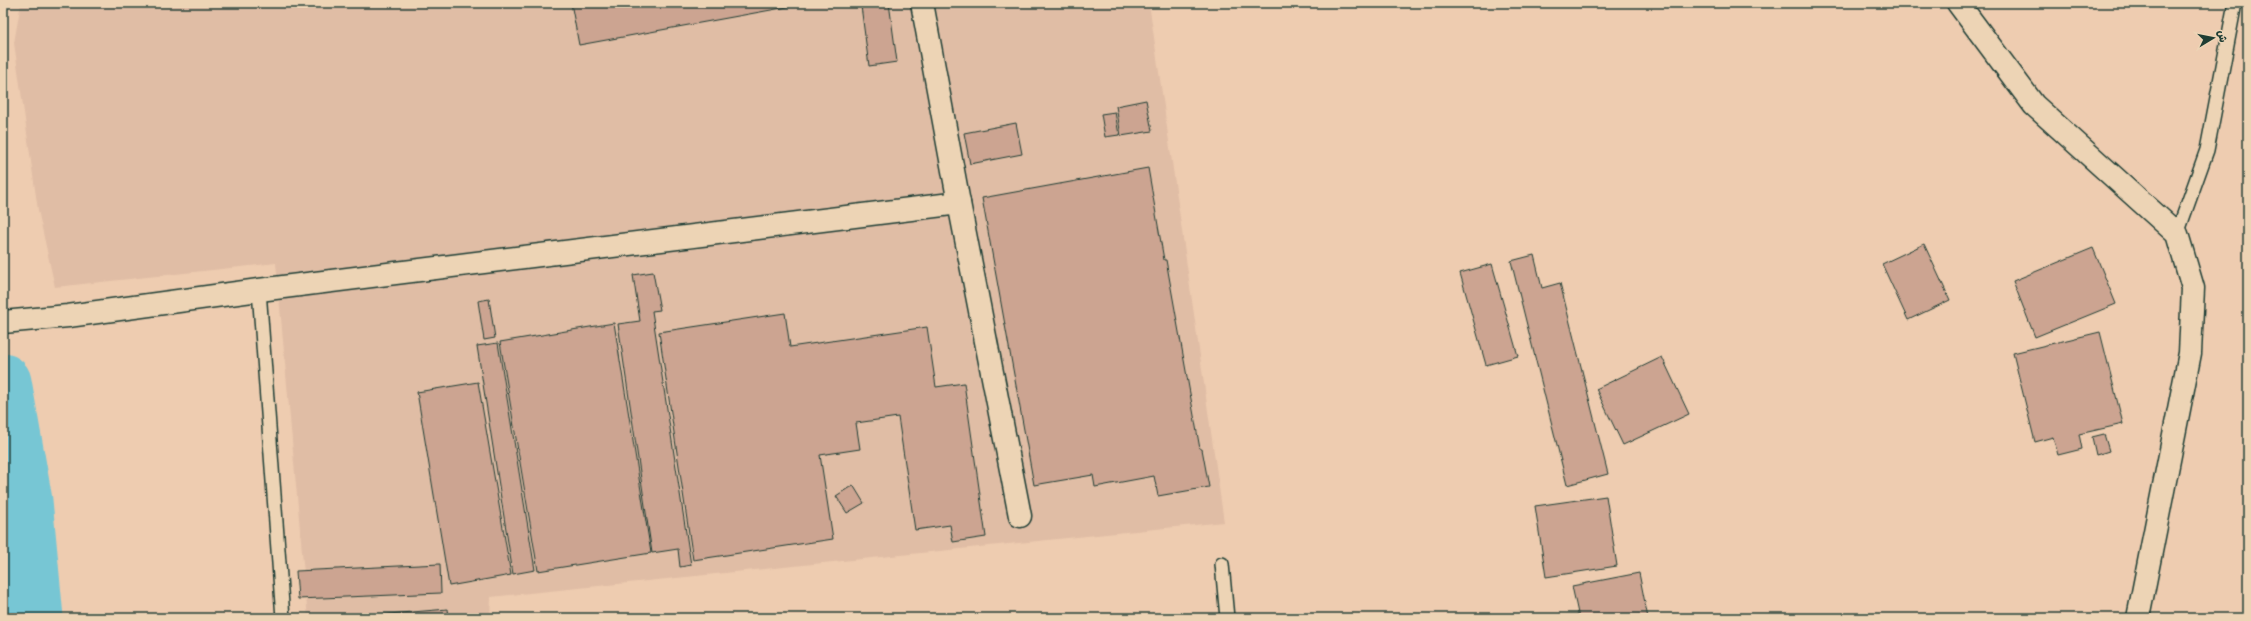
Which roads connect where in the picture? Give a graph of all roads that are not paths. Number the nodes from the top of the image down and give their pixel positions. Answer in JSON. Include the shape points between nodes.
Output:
{"nodes":[{"id":1,"x":922,"y":3,"type":"edge"},
{"id":2,"x":1958,"y":3,"type":"edge"},
{"id":3,"x":2235,"y":3,"type":"edge"},
{"id":4,"x":959,"y":203,"type":"junction"},
{"id":5,"x":2177,"y":234,"type":"junction"},
{"id":6,"x":259,"y":290,"type":"junction"},
{"id":7,"x":3,"y":322,"type":"edge"},
{"id":8,"x":1020,"y":516,"type":"dead end"},
{"id":9,"x":1222,"y":564,"type":"dead end"},
{"id":10,"x":283,"y":618,"type":"edge"},
{"id":11,"x":1228,"y":618,"type":"edge"},
{"id":12,"x":2138,"y":618,"type":"edge"}],
"edges":[{"from":1,"to":4,"type":"street"},
{"from":2,"to":5,"type":"street","via":[[2034,105]]},
{"from":3,"to":5,"type":"lane","via":[[2208,150]]},
{"from":4,"to":6,"type":"street"},
{"from":4,"to":8,"type":"street"},
{"from":5,"to":12,"type":"street","via":[[2193,288],[2190,353]]},
{"from":6,"to":7,"type":"street","via":[[68,316]]},
{"from":6,"to":10,"type":"lane"},
{"from":9,"to":11,"type":"lane"}]}
